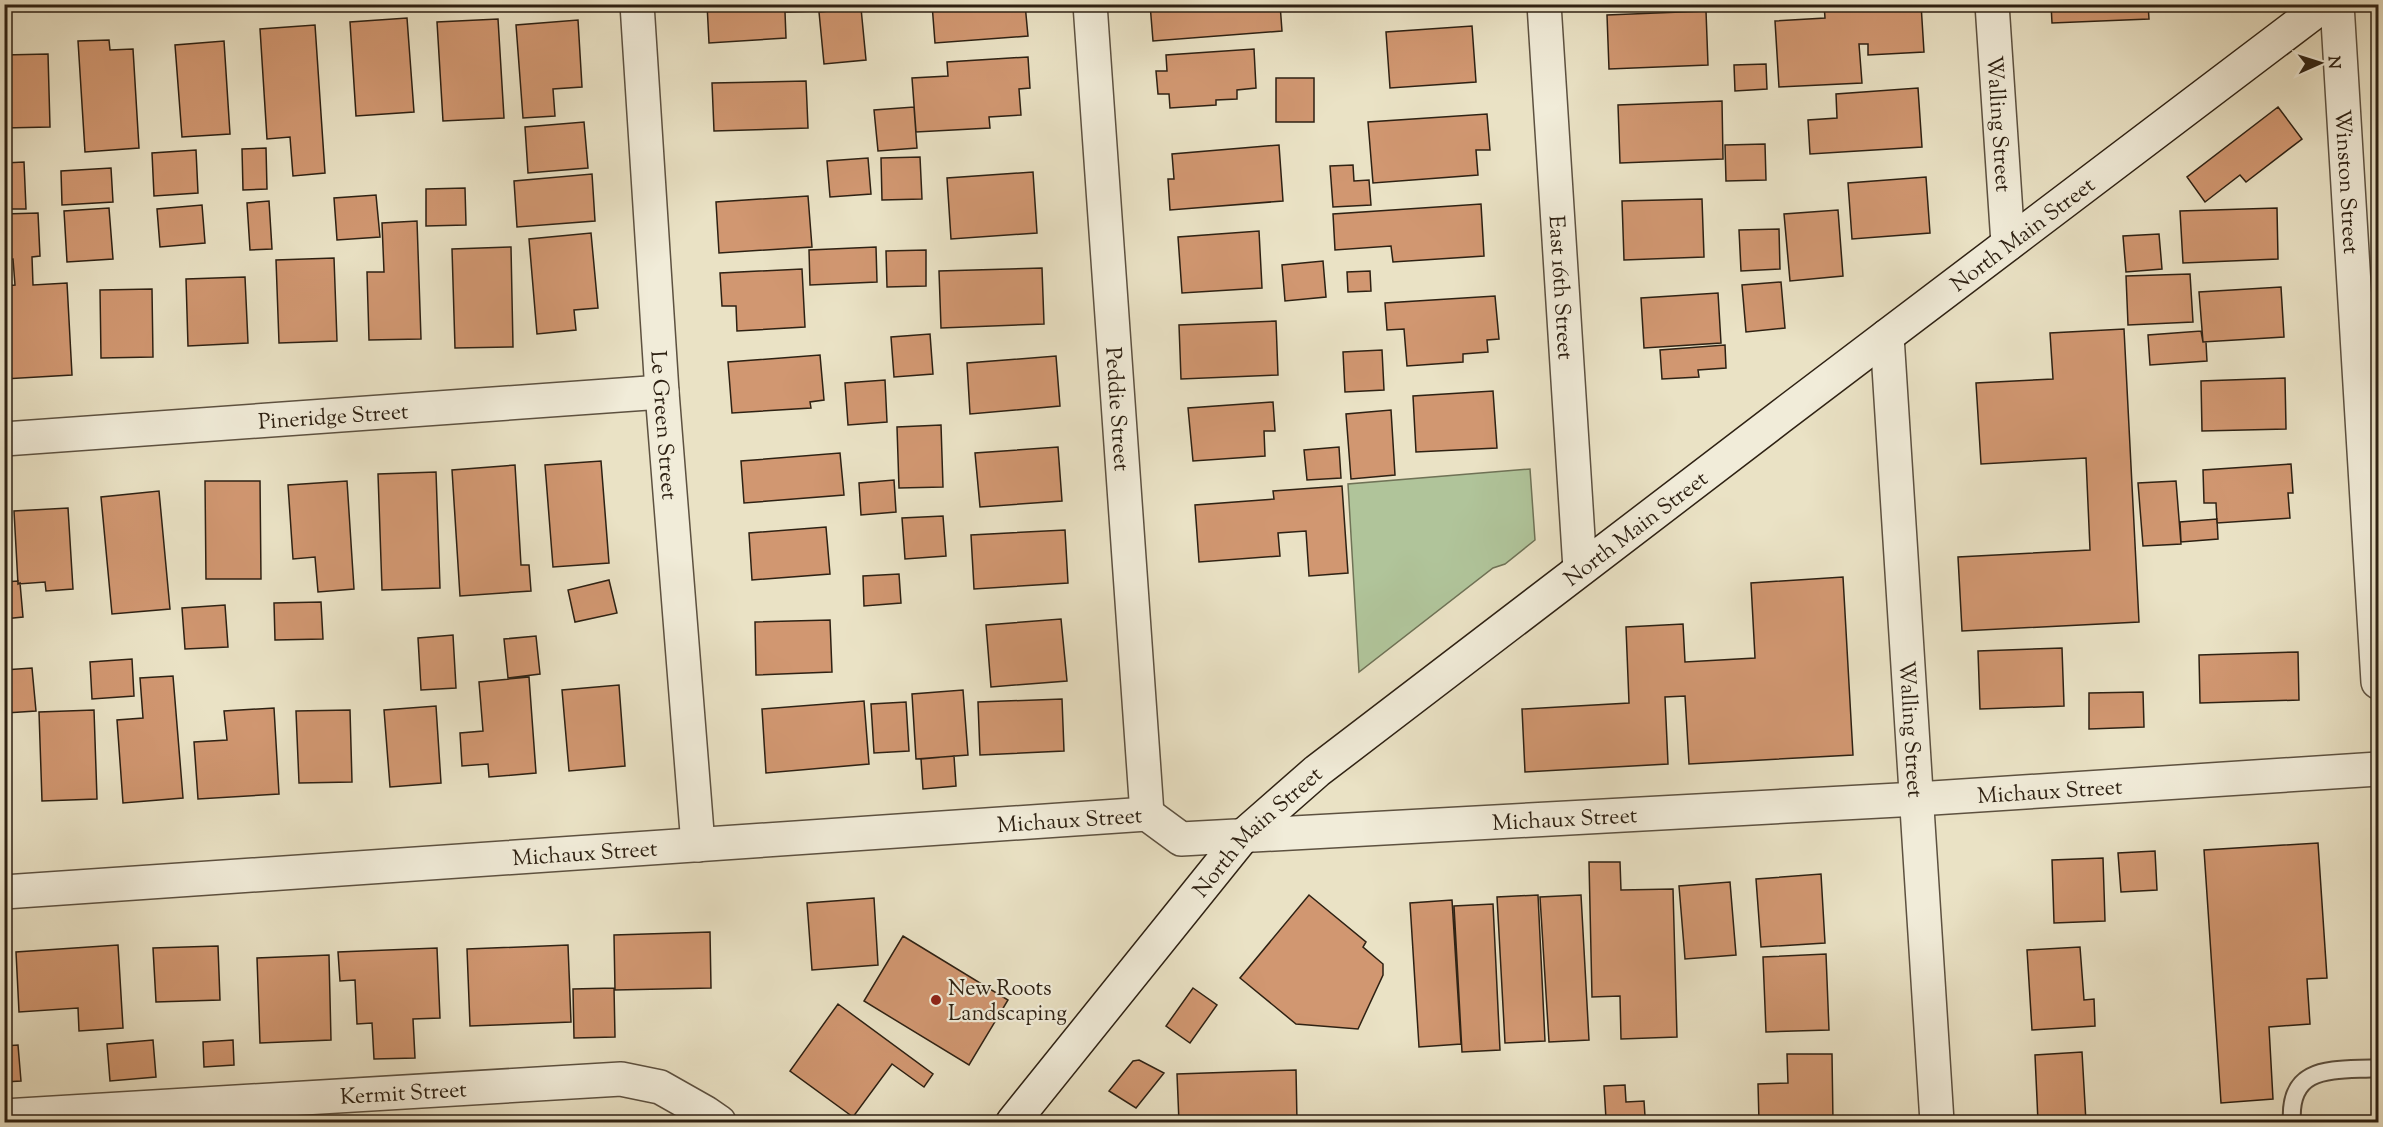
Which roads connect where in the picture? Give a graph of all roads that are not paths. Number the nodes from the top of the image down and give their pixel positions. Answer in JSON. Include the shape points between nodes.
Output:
{"nodes":[{"id":1,"x":637,"y":4,"type":"edge"},
{"id":2,"x":1090,"y":4,"type":"edge"},
{"id":3,"x":1544,"y":4,"type":"edge"},
{"id":4,"x":1992,"y":4,"type":"edge"},
{"id":5,"x":2325,"y":4,"type":"edge"},
{"id":6,"x":2337,"y":4,"type":"edge"},
{"id":7,"x":2008,"y":244,"type":"junction"},
{"id":8,"x":1887,"y":336,"type":"junction"},
{"id":9,"x":662,"y":392,"type":"junction"},
{"id":10,"x":4,"y":439,"type":"edge"},
{"id":11,"x":1580,"y":569,"type":"junction"},
{"id":12,"x":2379,"y":682,"type":"edge"},
{"id":13,"x":2379,"y":769,"type":"edge"},
{"id":14,"x":1917,"y":799,"type":"junction"},
{"id":15,"x":1147,"y":814,"type":"junction"},
{"id":16,"x":1244,"y":835,"type":"junction"},
{"id":17,"x":698,"y":845,"type":"junction"},
{"id":18,"x":4,"y":892,"type":"edge"},
{"id":19,"x":2379,"y":1068,"type":"edge"},
{"id":20,"x":4,"y":1116,"type":"edge"},
{"id":21,"x":719,"y":1122,"type":"edge"},
{"id":22,"x":1013,"y":1122,"type":"edge"},
{"id":23,"x":1937,"y":1122,"type":"edge"},
{"id":24,"x":2292,"y":1122,"type":"edge"}],
"edges":[{"from":1,"to":9,"type":"street","name":"Le Green Street"},
{"from":2,"to":15,"type":"street","name":"Peddie Street"},
{"from":3,"to":11,"type":"street","name":"East 16th Street"},
{"from":4,"to":7,"type":"street","name":"Walling Street"},
{"from":5,"to":7,"type":"street","name":"North Main Street"},
{"from":6,"to":12,"type":"street","name":"Winston Street"},
{"from":7,"to":8,"type":"street","name":"North Main Street"},
{"from":8,"to":11,"type":"street","name":"North Main Street"},
{"from":8,"to":14,"type":"street","name":"Walling Street"},
{"from":9,"to":10,"type":"street","name":"Pineridge Street"},
{"from":9,"to":17,"type":"street","name":"Le Green Street"},
{"from":11,"to":16,"type":"street","name":"North Main Street","via":[[1317,771]]},
{"from":13,"to":14,"type":"street","name":"Michaux Street"},
{"from":14,"to":16,"type":"street","name":"Michaux Street"},
{"from":14,"to":23,"type":"street","name":"Walling Street"},
{"from":15,"to":16,"type":"street","name":"Michaux Street","via":[[1181,839]]},
{"from":15,"to":17,"type":"street","name":"Michaux Street"},
{"from":16,"to":22,"type":"street","name":"North Main Street"},
{"from":17,"to":18,"type":"street","name":"Michaux Street"},
{"from":19,"to":24,"type":"lane","via":[[2319,1072],[2301,1082],[2290,1105]]},
{"from":20,"to":21,"type":"street","name":"Kermit Street","via":[[621,1078],[660,1088]]}]}
